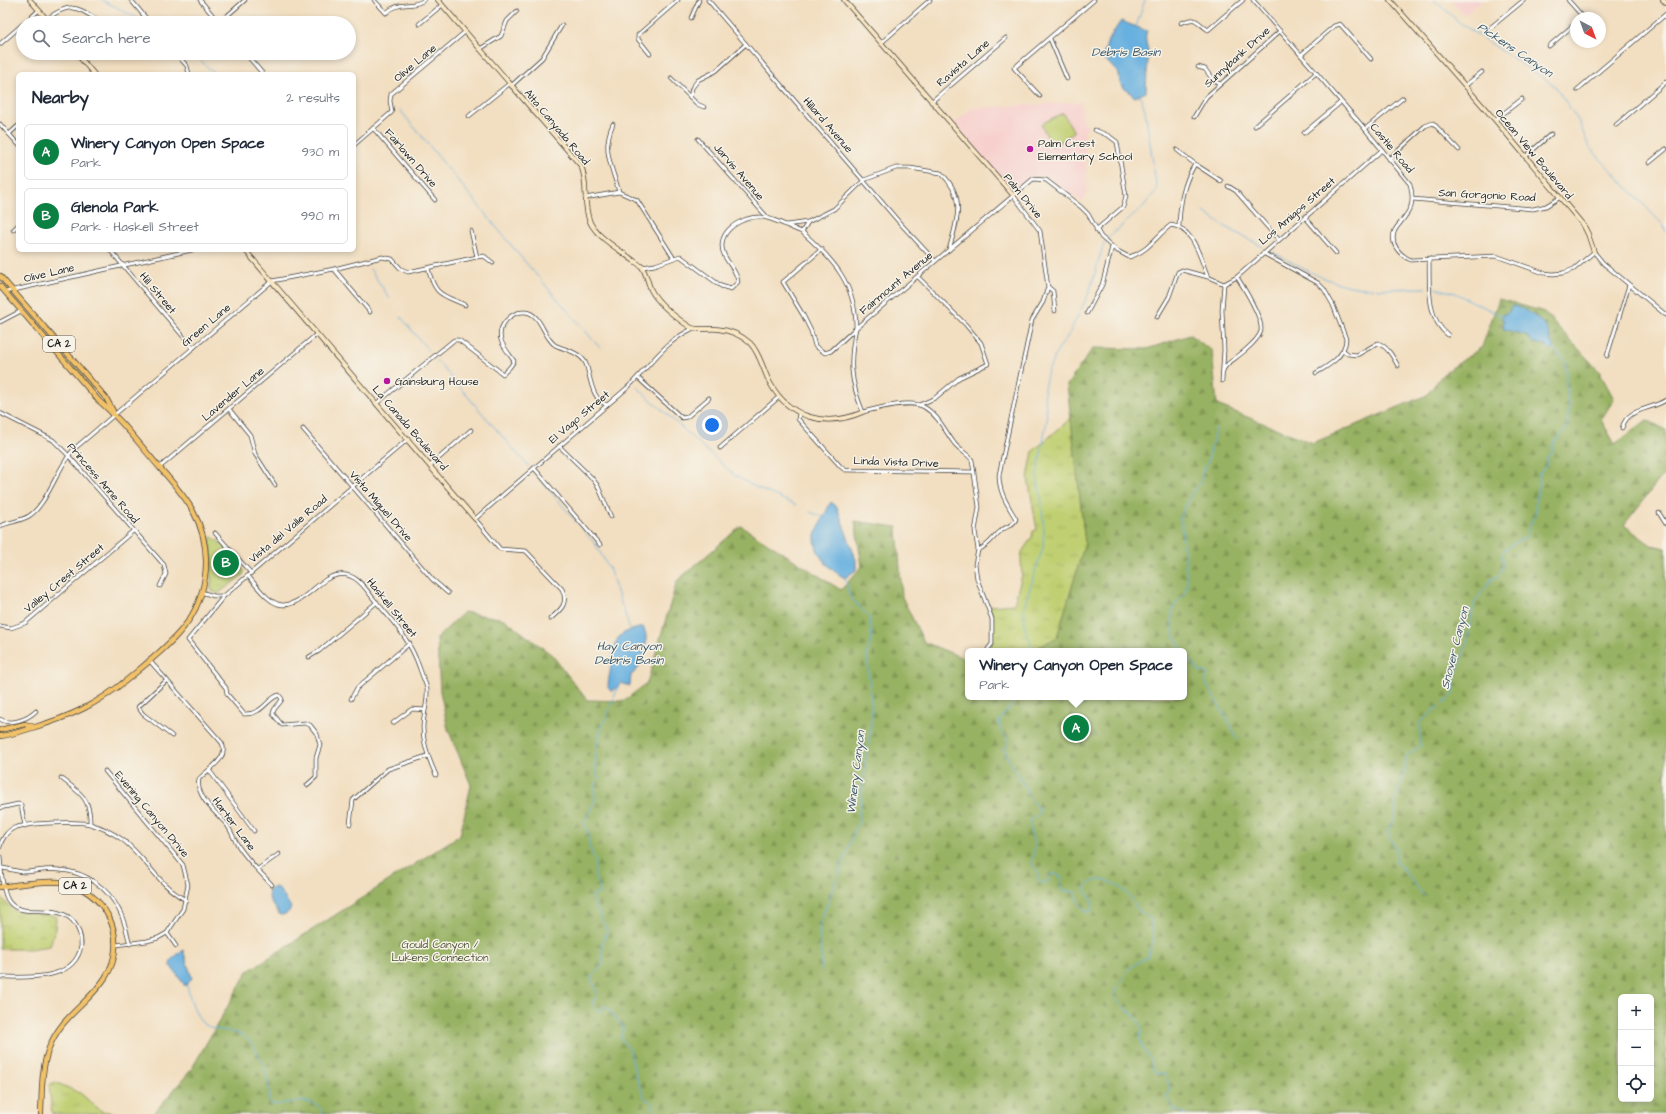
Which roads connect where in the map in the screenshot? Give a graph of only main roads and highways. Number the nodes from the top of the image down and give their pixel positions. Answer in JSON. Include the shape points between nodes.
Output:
{"nodes":[{"id":1,"x":0,"y":276,"type":"edge"},
{"id":2,"x":0,"y":286,"type":"edge"},
{"id":3,"x":114,"y":414,"type":"junction"},
{"id":4,"x":34,"y":728,"type":"junction"},
{"id":5,"x":0,"y":730,"type":"edge"},
{"id":6,"x":0,"y":736,"type":"edge"},
{"id":7,"x":2,"y":887,"type":"edge"},
{"id":8,"x":41,"y":1114,"type":"edge"}],
"edges":[{"from":1,"to":3,"type":"main road","number":"CA 2","via":[[106,398]]},
{"from":2,"to":3,"type":"main road","number":"CA 2","via":[[99,401]]},
{"from":3,"to":4,"type":"main road","number":"CA 2","via":[[187,501],[202,533],[206,562],[201,592],[184,627],[104,697],[84,709]]},
{"from":4,"to":5,"type":"main road","via":[[25,724]]},
{"from":4,"to":6,"type":"main road","number":"CA 2"},
{"from":7,"to":8,"type":"main road","number":"CA 2","via":[[52,882],[84,889],[97,899],[108,913],[114,929],[116,945],[105,978],[65,1021],[49,1048],[43,1071]]}]}
